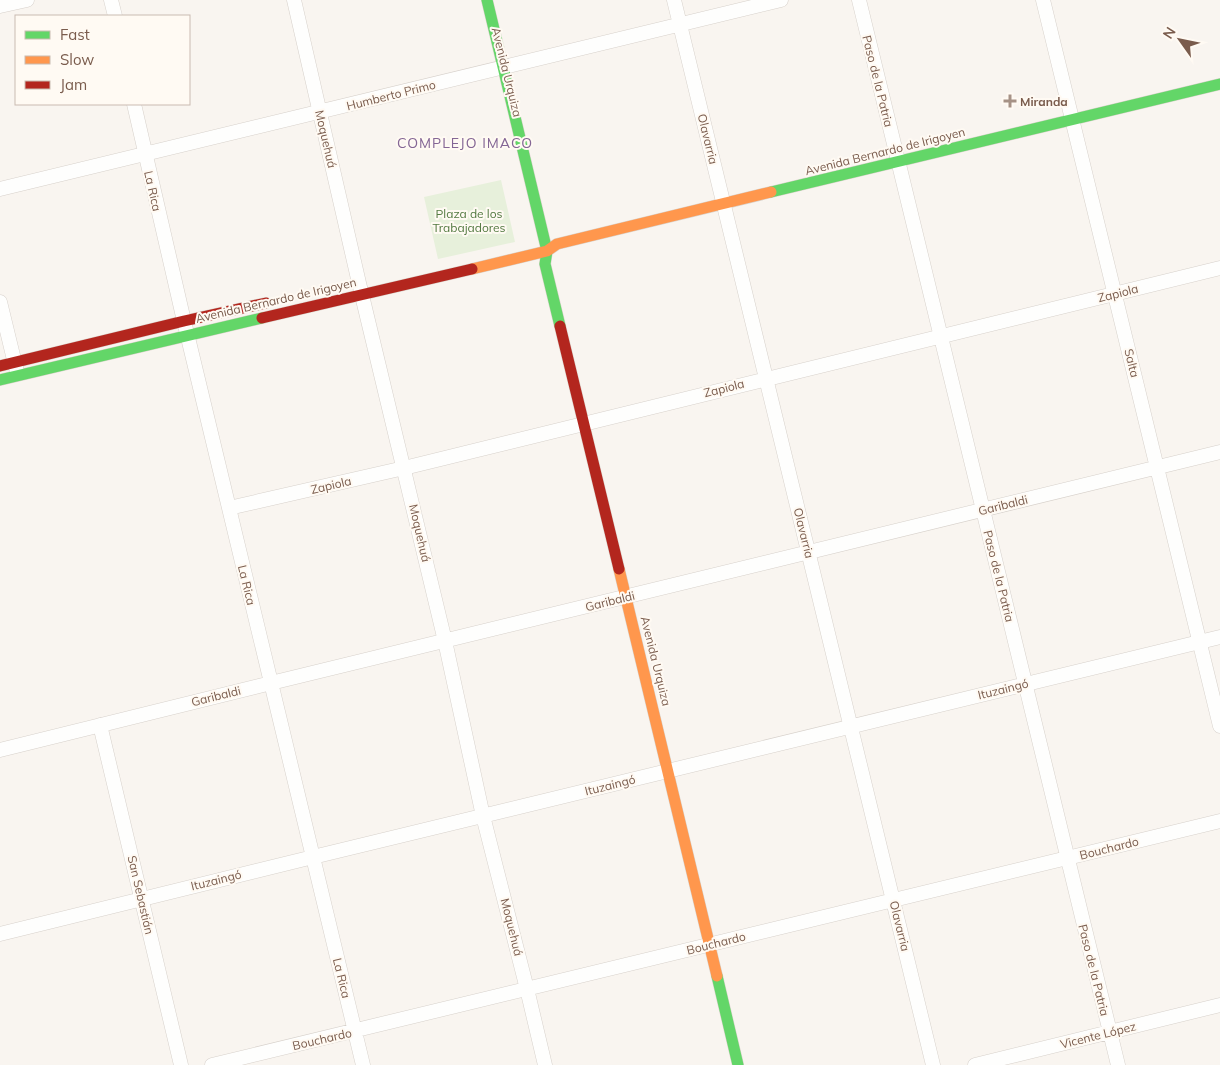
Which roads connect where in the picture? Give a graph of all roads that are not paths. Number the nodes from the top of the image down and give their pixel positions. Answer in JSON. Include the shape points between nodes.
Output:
{"nodes":[{"id":1,"x":27,"y":0,"type":"edge"},
{"id":2,"x":111,"y":0,"type":"edge"},
{"id":3,"x":294,"y":0,"type":"edge"},
{"id":4,"x":487,"y":0,"type":"edge"},
{"id":5,"x":674,"y":0,"type":"edge"},
{"id":6,"x":781,"y":0,"type":"edge"},
{"id":7,"x":859,"y":0,"type":"edge"},
{"id":8,"x":1043,"y":0,"type":"edge"},
{"id":9,"x":0,"y":6,"type":"edge"},
{"id":10,"x":115,"y":15,"type":"edge"},
{"id":11,"x":480,"y":18,"type":"dead end"},
{"id":12,"x":680,"y":24,"type":"junction"},
{"id":13,"x":498,"y":69,"type":"junction"},
{"id":14,"x":1220,"y":84,"type":"edge"},
{"id":15,"x":134,"y":105,"type":"edge"},
{"id":16,"x":320,"y":112,"type":"junction"},
{"id":17,"x":1072,"y":119,"type":"junction"},
{"id":18,"x":145,"y":154,"type":"junction"},
{"id":19,"x":898,"y":162,"type":"junction"},
{"id":20,"x":0,"y":190,"type":"edge"},
{"id":21,"x":724,"y":204,"type":"junction"},
{"id":22,"x":540,"y":247,"type":"junction"},
{"id":23,"x":1220,"y":268,"type":"edge"},
{"id":24,"x":360,"y":286,"type":"junction"},
{"id":25,"x":1115,"y":294,"type":"junction"},
{"id":26,"x":281,"y":300,"type":"dead end"},
{"id":27,"x":0,"y":302,"type":"edge"},
{"id":28,"x":184,"y":321,"type":"junction"},
{"id":29,"x":188,"y":335,"type":"junction"},
{"id":30,"x":940,"y":336,"type":"junction"},
{"id":31,"x":0,"y":366,"type":"edge"},
{"id":32,"x":16,"y":369,"type":"junction"},
{"id":33,"x":766,"y":378,"type":"junction"},
{"id":34,"x":0,"y":380,"type":"edge"},
{"id":35,"x":583,"y":423,"type":"junction"},
{"id":36,"x":1220,"y":452,"type":"edge"},
{"id":37,"x":404,"y":468,"type":"junction"},
{"id":38,"x":1157,"y":468,"type":"junction"},
{"id":39,"x":229,"y":508,"type":"junction"},
{"id":40,"x":983,"y":510,"type":"junction"},
{"id":41,"x":809,"y":552,"type":"junction"},
{"id":42,"x":626,"y":597,"type":"junction"},
{"id":43,"x":1220,"y":637,"type":"edge"},
{"id":44,"x":445,"y":641,"type":"junction"},
{"id":45,"x":1200,"y":642,"type":"junction"},
{"id":46,"x":271,"y":682,"type":"junction"},
{"id":47,"x":1025,"y":684,"type":"junction"},
{"id":48,"x":100,"y":726,"type":"junction"},
{"id":49,"x":851,"y":726,"type":"junction"},
{"id":50,"x":1220,"y":726,"type":"edge"},
{"id":51,"x":0,"y":750,"type":"edge"},
{"id":52,"x":668,"y":771,"type":"junction"},
{"id":53,"x":483,"y":816,"type":"junction"},
{"id":54,"x":1220,"y":821,"type":"edge"},
{"id":55,"x":313,"y":857,"type":"junction"},
{"id":56,"x":1067,"y":858,"type":"junction"},
{"id":57,"x":141,"y":899,"type":"junction"},
{"id":58,"x":894,"y":900,"type":"junction"},
{"id":59,"x":0,"y":934,"type":"edge"},
{"id":60,"x":710,"y":944,"type":"junction"},
{"id":61,"x":528,"y":989,"type":"junction"},
{"id":62,"x":1220,"y":1005,"type":"edge"},
{"id":63,"x":355,"y":1031,"type":"junction"},
{"id":64,"x":1110,"y":1032,"type":"junction"},
{"id":65,"x":181,"y":1065,"type":"edge"},
{"id":66,"x":212,"y":1065,"type":"edge"},
{"id":67,"x":363,"y":1065,"type":"edge"},
{"id":68,"x":545,"y":1065,"type":"edge"},
{"id":69,"x":738,"y":1065,"type":"edge"},
{"id":70,"x":933,"y":1065,"type":"edge"},
{"id":71,"x":975,"y":1065,"type":"edge"},
{"id":72,"x":1118,"y":1065,"type":"edge"}],
"edges":[{"from":1,"to":9,"type":"street"},
{"from":2,"to":10,"type":"street"},
{"from":3,"to":16,"type":"street","name":"Moquehuá"},
{"from":4,"to":13,"type":"main road","name":"Avenida Urquiza"},
{"from":5,"to":12,"type":"street","name":"Olavarria"},
{"from":6,"to":12,"type":"street","name":"Humberto Primo"},
{"from":7,"to":19,"type":"street","name":"Paso de la Patria"},
{"from":8,"to":17,"type":"street","name":"Salta"},
{"from":11,"to":13,"type":"main road","name":"Avenida Urquiza"},
{"from":12,"to":13,"type":"street","name":"Humberto Primo"},
{"from":12,"to":21,"type":"street","name":"Olavarria"},
{"from":13,"to":16,"type":"street","name":"Humberto Primo"},
{"from":13,"to":22,"type":"main road","name":"Avenida Urquiza"},
{"from":14,"to":17,"type":"main road","name":"Avenida Bernardo de Irigoyen"},
{"from":15,"to":18,"type":"street","name":"La Rica"},
{"from":16,"to":18,"type":"street","name":"Humberto Primo"},
{"from":16,"to":24,"type":"street","name":"Moquehuá"},
{"from":17,"to":19,"type":"main road","name":"Avenida Bernardo de Irigoyen"},
{"from":17,"to":25,"type":"street","name":"Salta"},
{"from":18,"to":20,"type":"street","name":"Humberto Primo"},
{"from":18,"to":28,"type":"street","name":"La Rica"},
{"from":19,"to":21,"type":"main road","name":"Avenida Bernardo de Irigoyen"},
{"from":19,"to":30,"type":"street","name":"Paso de la Patria"},
{"from":21,"to":22,"type":"main road","name":"Avenida Bernardo de Irigoyen"},
{"from":21,"to":33,"type":"street","name":"Olavarria"},
{"from":22,"to":24,"type":"main road","name":"Avenida Bernardo de Irigoyen"},
{"from":22,"to":35,"type":"main road","name":"Avenida Urquiza"},
{"from":23,"to":25,"type":"street","name":"Zapiola"},
{"from":24,"to":29,"type":"main road","name":"Avenida Bernardo de Irigoyen"},
{"from":24,"to":37,"type":"street","name":"Moquehuá"},
{"from":25,"to":30,"type":"street","name":"Zapiola"},
{"from":25,"to":38,"type":"street","name":"Salta"},
{"from":26,"to":28,"type":"main road","name":"Avenida Bernardo de Irigoyen"},
{"from":27,"to":32,"type":"street"},
{"from":28,"to":29,"type":"street","name":"La Rica"},
{"from":28,"to":32,"type":"main road","name":"Avenida Bernardo de Irigoyen"},
{"from":29,"to":32,"type":"main road","name":"Avenida Bernardo de Irigoyen"},
{"from":29,"to":39,"type":"street","name":"La Rica"},
{"from":30,"to":33,"type":"street","name":"Zapiola"},
{"from":30,"to":40,"type":"street","name":"Paso de la Patria"},
{"from":31,"to":32,"type":"main road","name":"Avenida Bernardo de Irigoyen"},
{"from":32,"to":34,"type":"main road","name":"Avenida Bernardo de Irigoyen"},
{"from":33,"to":35,"type":"street","name":"Zapiola"},
{"from":33,"to":41,"type":"street","name":"Olavarria"},
{"from":35,"to":37,"type":"street","name":"Zapiola"},
{"from":35,"to":42,"type":"main road","name":"Avenida Urquiza"},
{"from":36,"to":38,"type":"street","name":"Garibaldi"},
{"from":37,"to":39,"type":"street","name":"Zapiola"},
{"from":37,"to":44,"type":"street","name":"Moquehuá"},
{"from":38,"to":40,"type":"street","name":"Garibaldi"},
{"from":38,"to":45,"type":"street","name":"Salta"},
{"from":39,"to":46,"type":"street","name":"La Rica"},
{"from":40,"to":41,"type":"street","name":"Garibaldi"},
{"from":40,"to":47,"type":"street","name":"Paso de la Patria"},
{"from":41,"to":42,"type":"street","name":"Garibaldi"},
{"from":41,"to":49,"type":"street","name":"Olavarria"},
{"from":42,"to":44,"type":"street","name":"Garibaldi"},
{"from":42,"to":52,"type":"main road","name":"Avenida Urquiza"},
{"from":43,"to":45,"type":"street","name":"Ituzaingó"},
{"from":44,"to":46,"type":"street","name":"Garibaldi"},
{"from":44,"to":53,"type":"street","name":"Moquehuá"},
{"from":45,"to":47,"type":"street","name":"Ituzaingó"},
{"from":45,"to":50,"type":"street","name":"Salta"},
{"from":46,"to":48,"type":"street","name":"Garibaldi"},
{"from":46,"to":55,"type":"street","name":"La Rica"},
{"from":47,"to":49,"type":"street","name":"Ituzaingó"},
{"from":47,"to":56,"type":"street","name":"Paso de la Patria"},
{"from":48,"to":51,"type":"street","name":"Garibaldi"},
{"from":48,"to":57,"type":"street","name":"San Sebastián"},
{"from":49,"to":52,"type":"street","name":"Ituzaingó"},
{"from":49,"to":58,"type":"street","name":"Olavarria"},
{"from":52,"to":53,"type":"street","name":"Ituzaingó"},
{"from":52,"to":60,"type":"main road","name":"Avenida Urquiza"},
{"from":53,"to":55,"type":"street","name":"Ituzaingó"},
{"from":53,"to":61,"type":"street","name":"Moquehuá"},
{"from":54,"to":56,"type":"street","name":"Bouchardo"},
{"from":55,"to":57,"type":"street","name":"Ituzaingó"},
{"from":55,"to":63,"type":"street","name":"La Rica"},
{"from":56,"to":58,"type":"street","name":"Bouchardo"},
{"from":56,"to":64,"type":"street","name":"Paso de la Patria"},
{"from":57,"to":59,"type":"street","name":"Ituzaingó"},
{"from":57,"to":65,"type":"street","name":"San Sebastián"},
{"from":58,"to":60,"type":"street","name":"Bouchardo"},
{"from":58,"to":70,"type":"street","name":"Olavarria"},
{"from":60,"to":61,"type":"street","name":"Bouchardo"},
{"from":60,"to":69,"type":"main road","name":"Avenida Urquiza"},
{"from":61,"to":63,"type":"street","name":"Bouchardo"},
{"from":61,"to":68,"type":"street","name":"Moquehuá"},
{"from":62,"to":64,"type":"street","name":"Vicente López"},
{"from":63,"to":66,"type":"street","name":"Bouchardo"},
{"from":63,"to":67,"type":"street","name":"La Rica"},
{"from":64,"to":71,"type":"street","name":"Vicente López"},
{"from":64,"to":72,"type":"street","name":"Paso de la Patria"}]}
